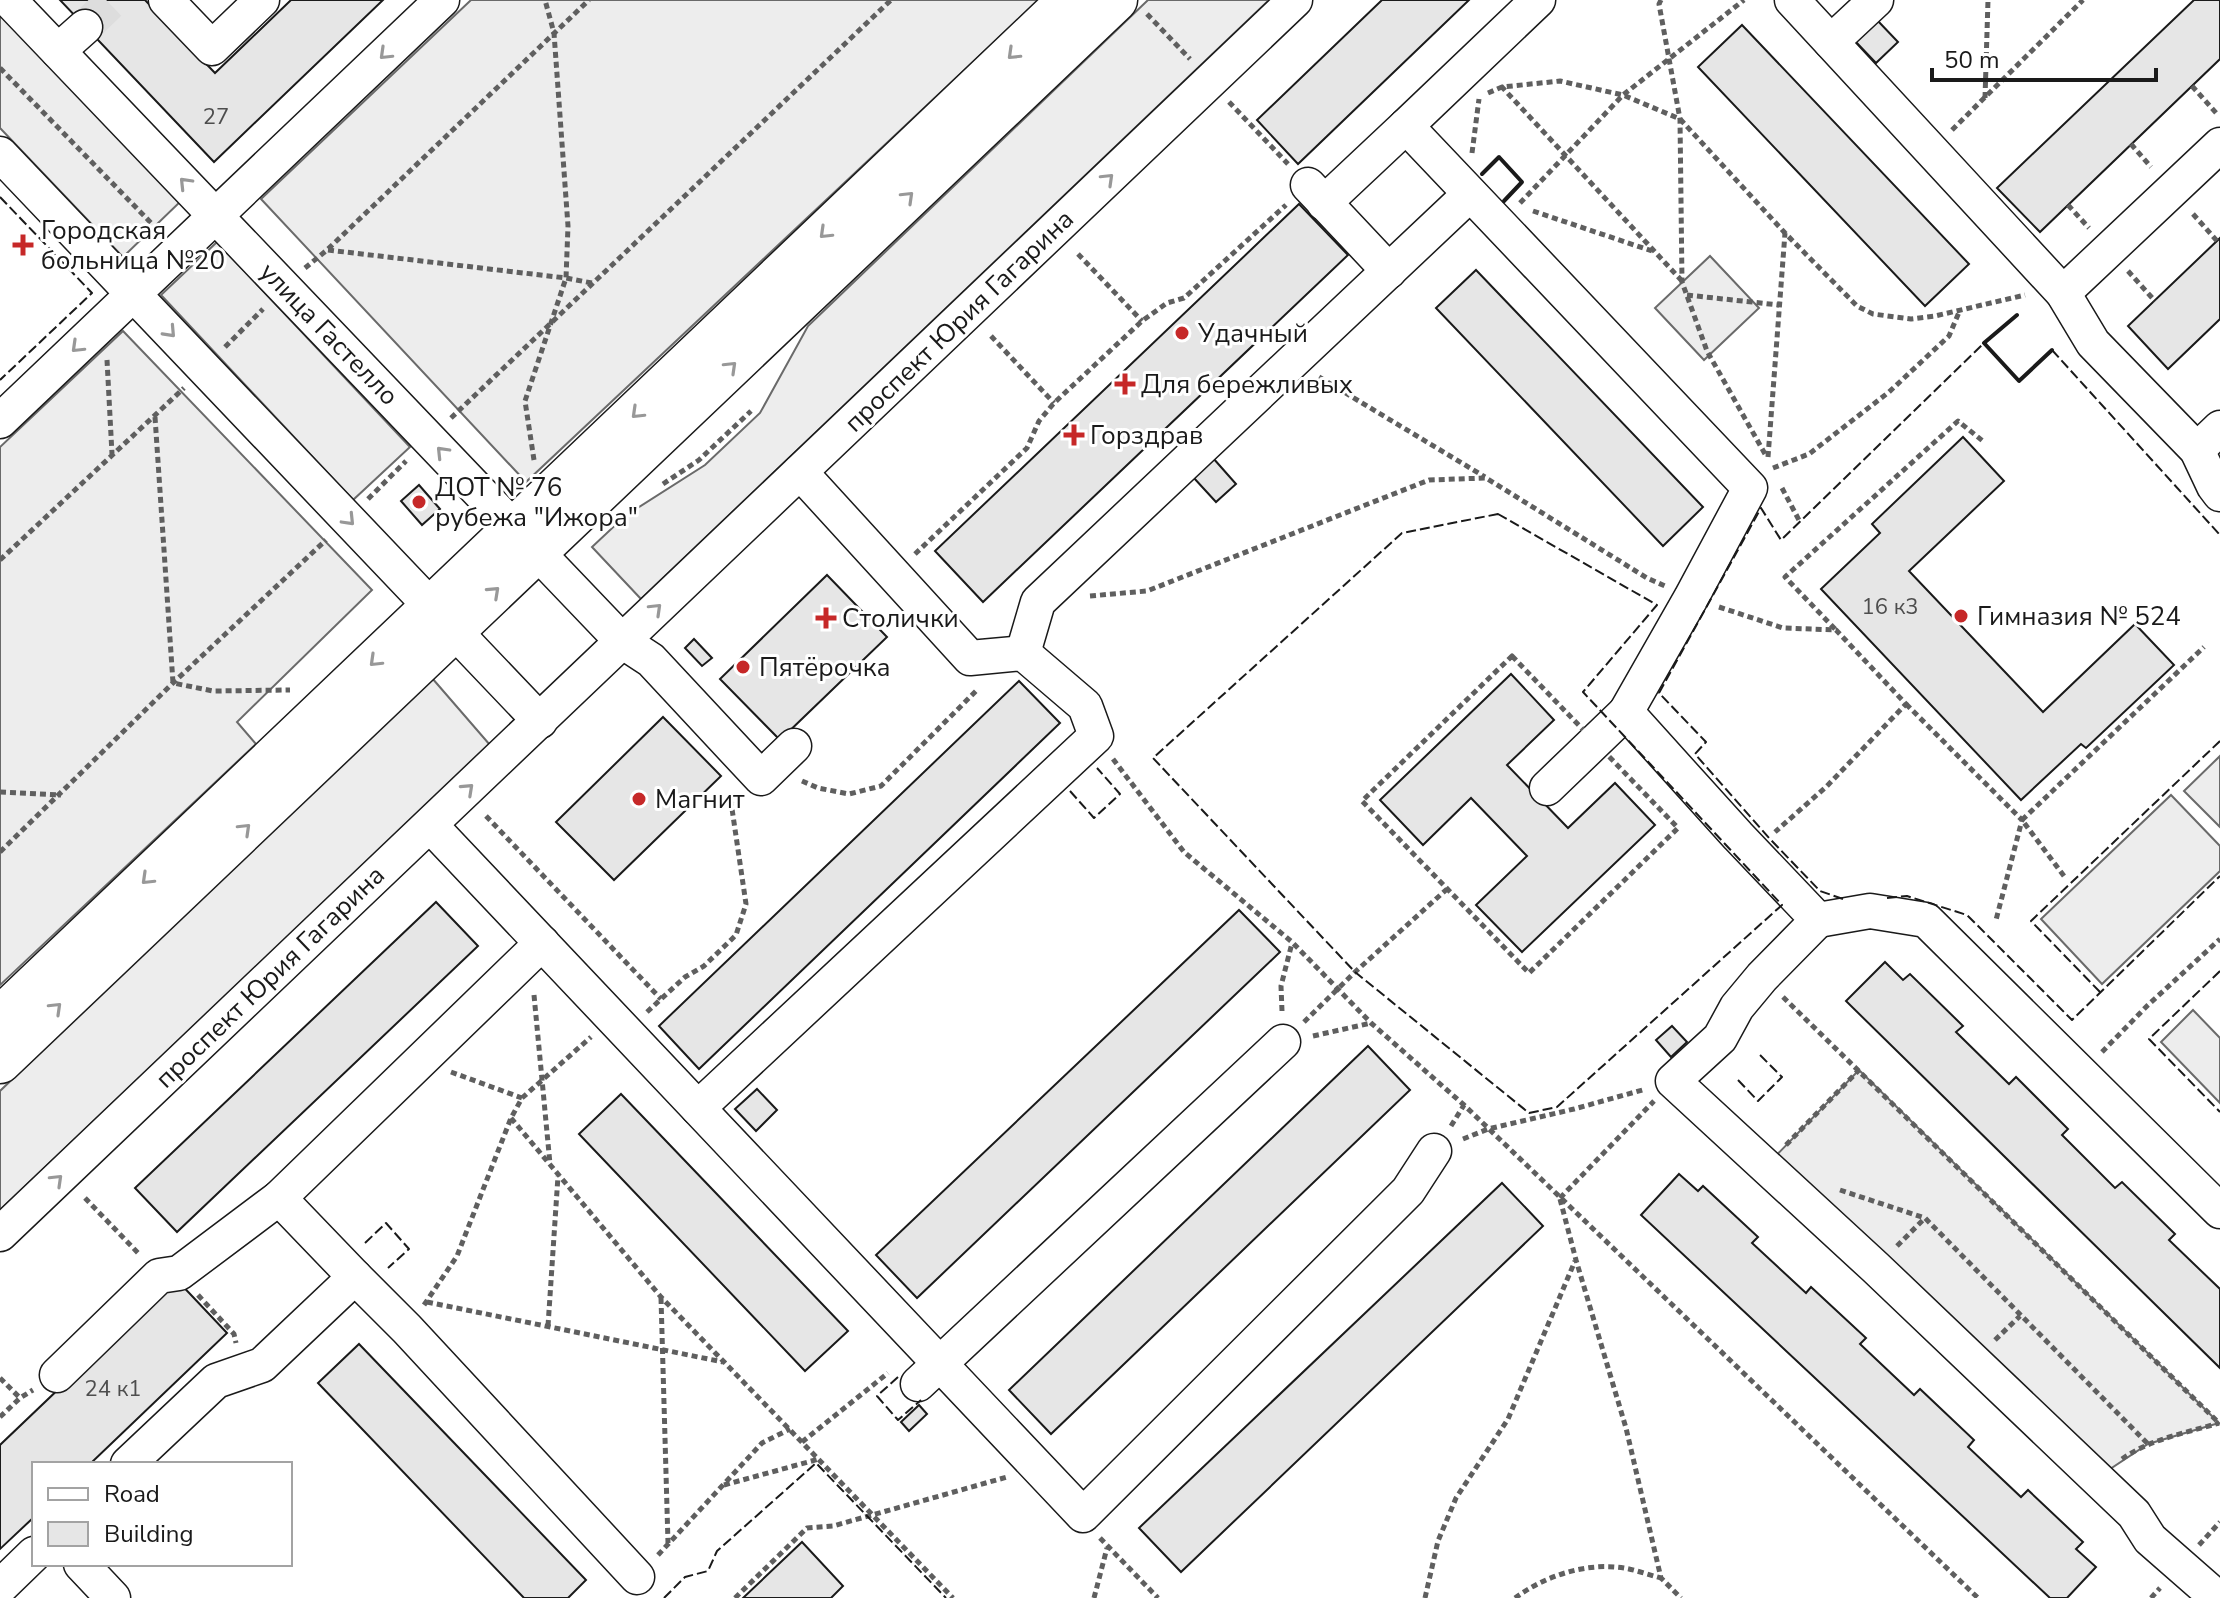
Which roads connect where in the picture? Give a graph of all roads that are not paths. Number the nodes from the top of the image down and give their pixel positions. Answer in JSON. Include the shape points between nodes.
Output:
{"nodes":[{"id":1,"x":9,"y":0,"type":"edge"},
{"id":2,"x":166,"y":0,"type":"edge"},
{"id":3,"x":262,"y":0,"type":"edge"},
{"id":4,"x":442,"y":0,"type":"edge"},
{"id":5,"x":1069,"y":0,"type":"edge"},
{"id":6,"x":1295,"y":0,"type":"edge"},
{"id":7,"x":1538,"y":0,"type":"edge"},
{"id":8,"x":1792,"y":0,"type":"edge"},
{"id":9,"x":1876,"y":0,"type":"edge"},
{"id":10,"x":1128,"y":4,"type":"edge"},
{"id":11,"x":85,"y":27,"type":"tunnel mouth"},
{"id":12,"x":1831,"y":42,"type":"junction"},
{"id":13,"x":58,"y":51,"type":"junction"},
{"id":14,"x":1406,"y":126,"type":"junction"},
{"id":15,"x":2220,"y":145,"type":"edge"},
{"id":16,"x":0,"y":154,"type":"edge"},
{"id":17,"x":1470,"y":194,"type":"junction"},
{"id":18,"x":216,"y":216,"type":"junction"},
{"id":19,"x":1389,"y":271,"type":"junction"},
{"id":20,"x":2063,"y":293,"type":"junction"},
{"id":21,"x":133,"y":294,"type":"junction"},
{"id":22,"x":0,"y":421,"type":"edge"},
{"id":23,"x":2208,"y":439,"type":"edge"},
{"id":24,"x":800,"y":472,"type":"junction"},
{"id":25,"x":2220,"y":494,"type":"edge"},
{"id":26,"x":526,"y":540,"type":"junction"},
{"id":27,"x":443,"y":619,"type":"junction"},
{"id":28,"x":622,"y":641,"type":"junction"},
{"id":29,"x":1023,"y":653,"type":"junction"},
{"id":30,"x":1626,"y":712,"type":"junction"},
{"id":31,"x":540,"y":721,"type":"junction"},
{"id":32,"x":775,"y":763,"type":"road end"},
{"id":33,"x":1547,"y":788,"type":"dead end"},
{"id":34,"x":430,"y":825,"type":"junction"},
{"id":35,"x":1818,"y":920,"type":"junction"},
{"id":36,"x":536,"y":949,"type":"junction"},
{"id":37,"x":0,"y":1018,"type":"edge"},
{"id":38,"x":1283,"y":1042,"type":"road end"},
{"id":39,"x":0,"y":1062,"type":"edge"},
{"id":40,"x":698,"y":1108,"type":"junction"},
{"id":41,"x":1434,"y":1151,"type":"dead end"},
{"id":42,"x":279,"y":1198,"type":"junction"},
{"id":43,"x":2220,"y":1211,"type":"edge"},
{"id":44,"x":0,"y":1234,"type":"edge"},
{"id":45,"x":355,"y":1277,"type":"junction"},
{"id":46,"x":57,"y":1375,"type":"road end"},
{"id":47,"x":928,"y":1375,"type":"junction"},
{"id":48,"x":130,"y":1462,"type":"edge"},
{"id":49,"x":32,"y":1556,"type":"edge"},
{"id":50,"x":83,"y":1566,"type":"edge"},
{"id":51,"x":637,"y":1577,"type":"road end"},
{"id":52,"x":0,"y":1587,"type":"edge"},
{"id":53,"x":2216,"y":1588,"type":"edge"},
{"id":54,"x":113,"y":1598,"type":"edge"}],
"edges":[{"from":1,"to":13,"type":"street","name":"улица Гастелло"},
{"from":2,"to":3,"type":"street","via":[[212,48]]},
{"from":4,"to":18,"type":"street","one_way":true},
{"from":5,"to":26,"type":"main road","one_way":true},
{"from":24,"to":6,"type":"street","name":"проспект Юрия Гагарина","one_way":true},
{"from":7,"to":14,"type":"street"},
{"from":8,"to":12,"type":"street"},
{"from":9,"to":12,"type":"street"},
{"from":26,"to":10,"type":"main road","one_way":true},
{"from":11,"to":13,"type":"street"},
{"from":12,"to":20,"type":"street"},
{"from":18,"to":13,"type":"street","name":"улица Гастелло","one_way":true},
{"from":14,"to":17,"type":"street"},
{"from":14,"to":19,"type":"street","via":[[1316,194]]},
{"from":15,"to":20,"type":"street"},
{"from":16,"to":21,"type":"street"},
{"from":17,"to":19,"type":"street"},
{"from":17,"to":30,"type":"street","via":[[1761,478]]},
{"from":18,"to":21,"type":"street"},
{"from":26,"to":18,"type":"street","name":"улица Гастелло","one_way":true},
{"from":19,"to":29,"type":"street","via":[[1038,602]]},
{"from":20,"to":23,"type":"street","via":[[2093,343]]},
{"from":21,"to":22,"type":"street","one_way":true},
{"from":21,"to":27,"type":"street","one_way":true},
{"from":23,"to":25,"type":"street","via":[[2214,486]]},
{"from":28,"to":24,"type":"street","name":"проспект Юрия Гагарина","one_way":true},
{"from":24,"to":29,"type":"street","via":[[970,658]]},
{"from":26,"to":27,"type":"main road"},
{"from":26,"to":28,"type":"street"},
{"from":27,"to":31,"type":"street"},
{"from":27,"to":37,"type":"main road","one_way":true},
{"from":39,"to":27,"type":"main road","one_way":true},
{"from":28,"to":31,"type":"street","name":"проспект Юрия Гагарина"},
{"from":28,"to":32,"type":"street"},
{"from":29,"to":40,"type":"street","via":[[1085,706],[1096,736]]},
{"from":30,"to":33,"type":"street"},
{"from":30,"to":35,"type":"street"},
{"from":34,"to":31,"type":"street","name":"проспект Юрия Гагарина","one_way":true},
{"from":34,"to":36,"type":"street"},
{"from":44,"to":34,"type":"street","name":"проспект Юрия Гагарина","one_way":true},
{"from":35,"to":43,"type":"street","via":[[1870,911],[1926,920]]},
{"from":35,"to":53,"type":"street","via":[[1737,1007],[1720,1038],[1673,1081],[2134,1514],[2150,1539]]},
{"from":36,"to":40,"type":"street"},
{"from":36,"to":42,"type":"street"},
{"from":38,"to":47,"type":"street"},
{"from":40,"to":47,"type":"street"},
{"from":41,"to":47,"type":"street","via":[[1408,1191],[1083,1515],[1039,1468]]},
{"from":42,"to":45,"type":"street"},
{"from":42,"to":46,"type":"street","via":[[169,1274]]},
{"from":45,"to":48,"type":"street","via":[[262,1365],[216,1381]]},
{"from":45,"to":51,"type":"street","via":[[417,1316]]},
{"from":49,"to":52,"type":"street"},
{"from":50,"to":54,"type":"street"}]}
